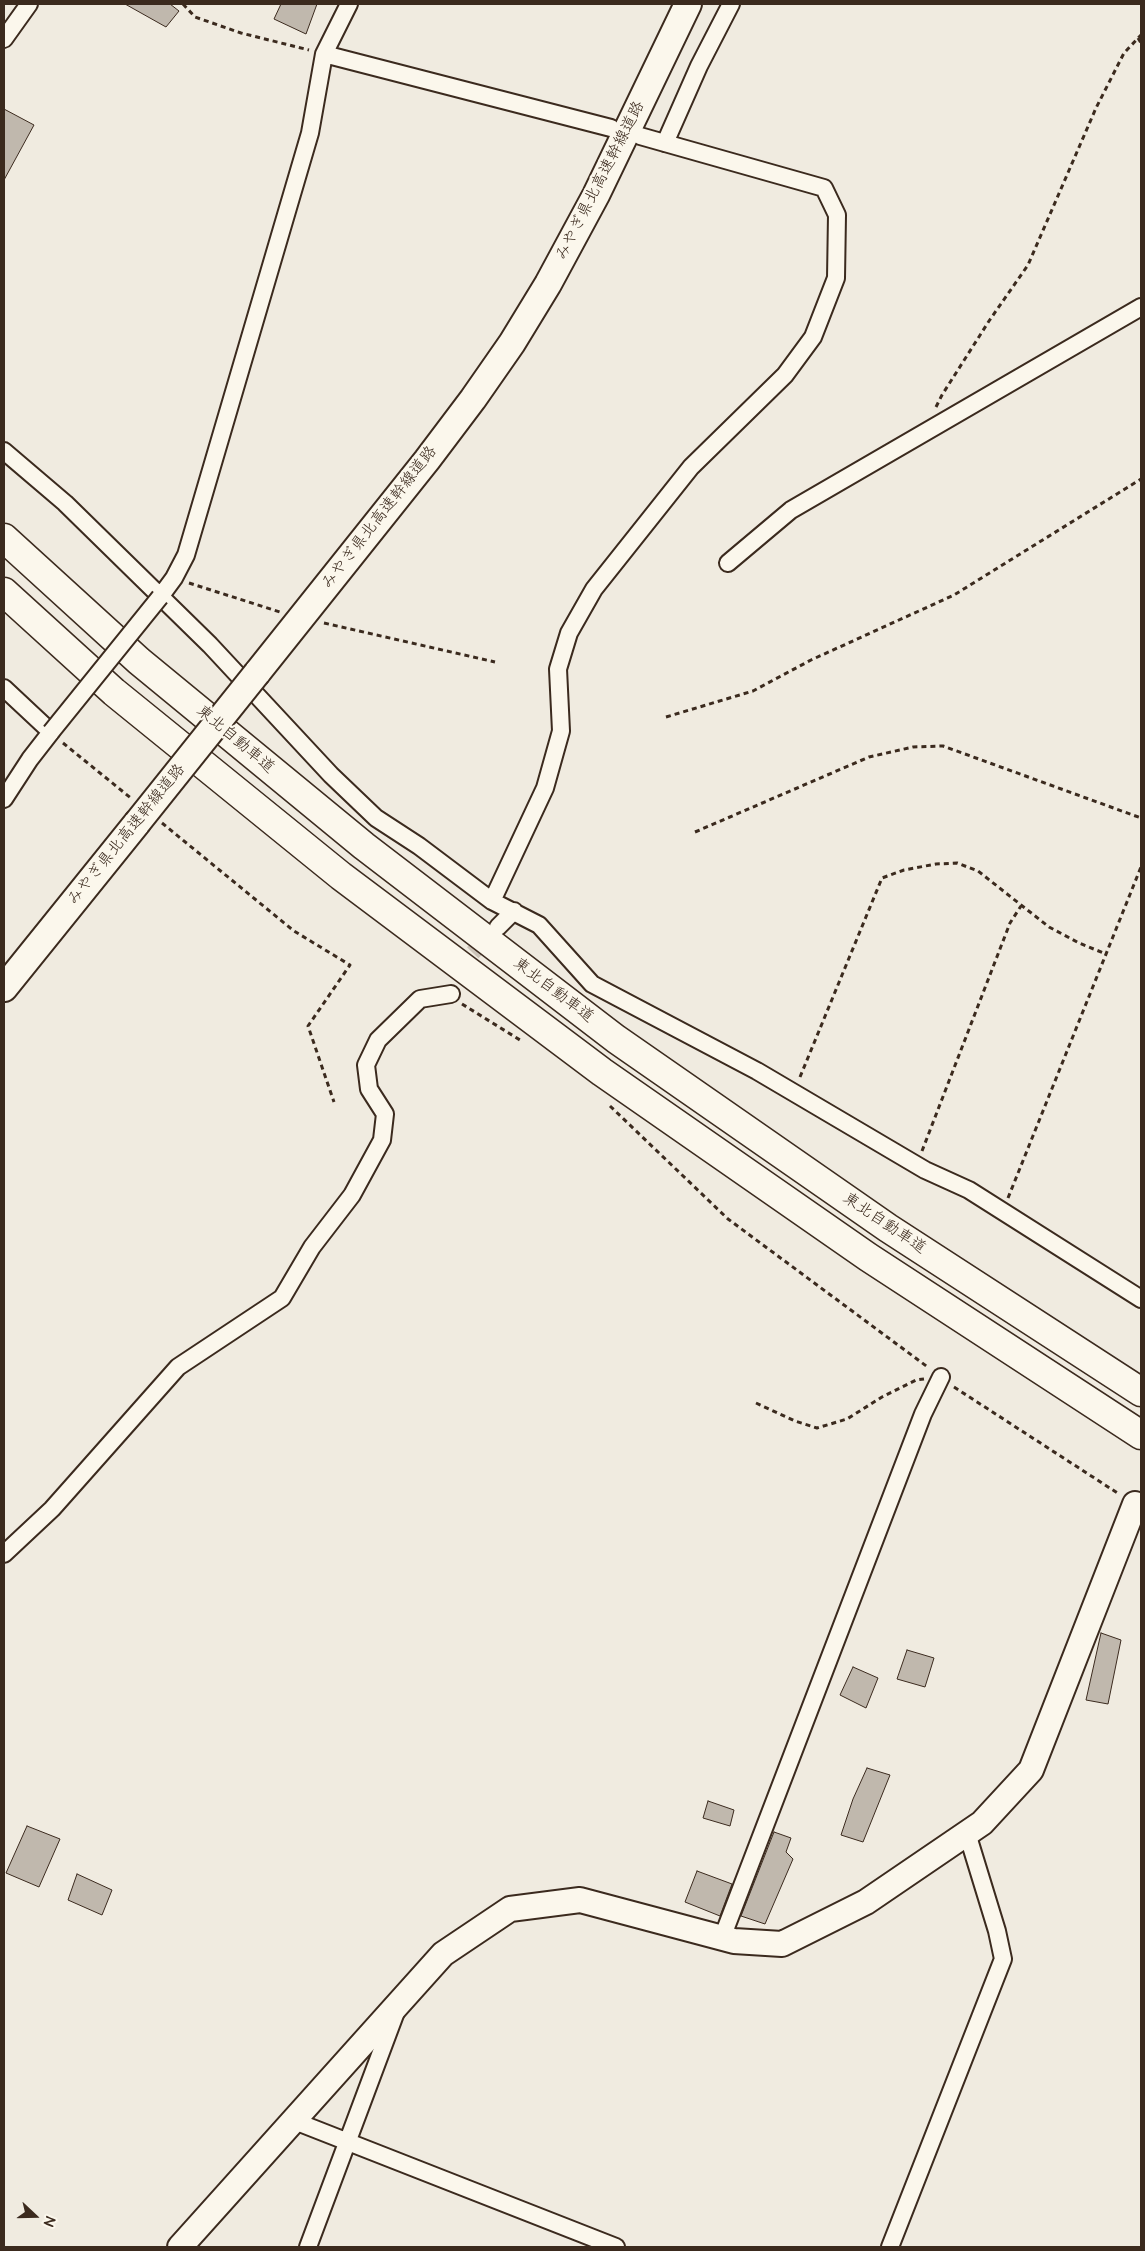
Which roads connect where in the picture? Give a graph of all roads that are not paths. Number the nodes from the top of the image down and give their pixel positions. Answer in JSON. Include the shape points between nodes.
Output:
{"nodes":[{"id":1,"x":29,"y":4,"type":"edge"},
{"id":2,"x":349,"y":4,"type":"edge"},
{"id":3,"x":688,"y":4,"type":"edge"},
{"id":4,"x":730,"y":4,"type":"edge"},
{"id":5,"x":4,"y":39,"type":"edge"},
{"id":6,"x":324,"y":54,"type":"junction"},
{"id":7,"x":611,"y":128,"type":"dead end"},
{"id":8,"x":640,"y":136,"type":"dead end"},
{"id":9,"x":665,"y":143,"type":"junction"},
{"id":10,"x":1141,"y":307,"type":"edge"},
{"id":11,"x":4,"y":451,"type":"edge"},
{"id":12,"x":4,"y":538,"type":"edge"},
{"id":13,"x":728,"y":563,"type":"dead end"},
{"id":14,"x":4,"y":592,"type":"edge"},
{"id":15,"x":160,"y":597,"type":"junction"},
{"id":16,"x":4,"y":688,"type":"edge"},
{"id":17,"x":51,"y":732,"type":"junction"},
{"id":18,"x":4,"y":799,"type":"edge"},
{"id":19,"x":492,"y":901,"type":"junction"},
{"id":20,"x":514,"y":911,"type":"junction"},
{"id":21,"x":498,"y":927,"type":"tunnel mouth"},
{"id":22,"x":4,"y":988,"type":"edge"},
{"id":23,"x":451,"y":994,"type":"road end"},
{"id":24,"x":1141,"y":1299,"type":"edge"},
{"id":25,"x":941,"y":1377,"type":"road end"},
{"id":26,"x":1141,"y":1392,"type":"edge"},
{"id":27,"x":1141,"y":1435,"type":"edge"},
{"id":28,"x":1140,"y":1499,"type":"edge"},
{"id":29,"x":4,"y":1554,"type":"edge"},
{"id":30,"x":966,"y":1833,"type":"junction"},
{"id":31,"x":722,"y":1938,"type":"junction"},
{"id":32,"x":399,"y":2003,"type":"junction"},
{"id":33,"x":292,"y":2120,"type":"junction"},
{"id":34,"x":348,"y":2142,"type":"junction"},
{"id":35,"x":180,"y":2247,"type":"edge"},
{"id":36,"x":308,"y":2247,"type":"edge"},
{"id":37,"x":616,"y":2247,"type":"edge"},
{"id":38,"x":890,"y":2247,"type":"edge"}],
"edges":[{"from":1,"to":5,"type":"street"},
{"from":2,"to":6,"type":"street"},
{"from":3,"to":22,"type":"main road","name":"みやぎ県北高速幹線道路","bridge":true,"via":[[596,195],[512,343],[427,460]]},
{"from":4,"to":9,"type":"street"},
{"from":6,"to":7,"type":"street"},
{"from":6,"to":15,"type":"street","via":[[307,143],[186,555]]},
{"from":8,"to":9,"type":"street"},
{"from":9,"to":19,"type":"street","via":[[824,188],[838,215],[836,278],[813,337],[785,375],[691,467],[594,589],[568,633],[558,669],[561,732],[548,778]]},
{"from":10,"to":13,"type":"street","via":[[791,510]]},
{"from":11,"to":15,"type":"street","via":[[65,504]]},
{"from":12,"to":26,"type":"highway","name":"東北自動車道","via":[[139,661],[356,840],[616,1039],[888,1228]]},
{"from":14,"to":27,"type":"highway","via":[[114,692],[341,876],[602,1072],[868,1257]]},
{"from":15,"to":17,"type":"street","bridge":true},
{"from":15,"to":19,"type":"street","via":[[376,818]]},
{"from":16,"to":17,"type":"street"},
{"from":17,"to":18,"type":"street"},
{"from":19,"to":20,"type":"street"},
{"from":20,"to":21,"type":"street"},
{"from":20,"to":24,"type":"street","via":[[539,925],[592,984],[757,1072],[916,1165],[970,1190]]},
{"from":23,"to":29,"type":"street","via":[[420,999],[378,1040],[366,1066],[369,1089],[385,1114],[382,1140],[352,1195],[312,1246],[282,1298],[178,1367],[52,1509]]},
{"from":25,"to":31,"type":"street","via":[[923,1414]]},
{"from":28,"to":30,"type":"street","via":[[1031,1770],[982,1823]]},
{"from":30,"to":31,"type":"street","via":[[866,1902],[782,1944]]},
{"from":30,"to":38,"type":"street","via":[[998,1931],[1003,1959]]},
{"from":31,"to":32,"type":"street","via":[[580,1900],[510,1909],[443,1954]]},
{"from":32,"to":33,"type":"street"},
{"from":32,"to":34,"type":"street"},
{"from":33,"to":34,"type":"street"},
{"from":33,"to":35,"type":"street"},
{"from":34,"to":36,"type":"street"},
{"from":34,"to":37,"type":"street"}]}
